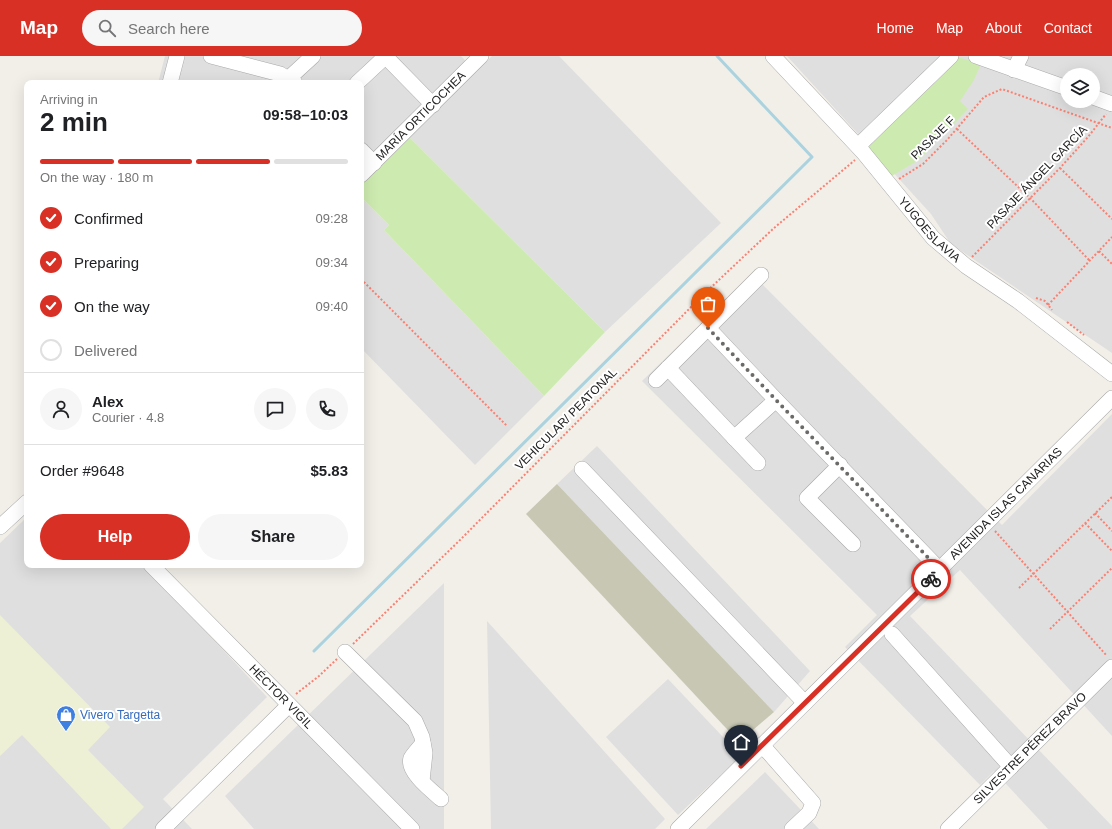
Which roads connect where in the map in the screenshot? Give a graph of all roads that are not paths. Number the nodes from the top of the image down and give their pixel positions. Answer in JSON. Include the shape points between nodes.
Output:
{"nodes":[{"id":1,"x":177,"y":56,"type":"edge"},
{"id":2,"x":211,"y":56,"type":"edge"},
{"id":3,"x":313,"y":56,"type":"edge"},
{"id":4,"x":385,"y":56,"type":"edge"},
{"id":5,"x":480,"y":56,"type":"edge"},
{"id":6,"x":773,"y":56,"type":"edge"},
{"id":7,"x":951,"y":56,"type":"edge"},
{"id":8,"x":976,"y":56,"type":"edge"},
{"id":9,"x":1021,"y":56,"type":"edge"},
{"id":10,"x":1014,"y":70,"type":"junction"},
{"id":11,"x":171,"y":80,"type":"edge"},
{"id":12,"x":290,"y":80,"type":"edge"},
{"id":13,"x":293,"y":80,"type":"edge"},
{"id":14,"x":360,"y":80,"type":"edge"},
{"id":15,"x":1060,"y":86,"type":"edge"},
{"id":16,"x":1100,"y":101,"type":"edge"},
{"id":17,"x":433,"y":104,"type":"junction"},
{"id":18,"x":1110,"y":107,"type":"edge"},
{"id":19,"x":860,"y":149,"type":"junction"},
{"id":20,"x":364,"y":153,"type":"edge"},
{"id":21,"x":374,"y":163,"type":"junction"},
{"id":22,"x":364,"y":172,"type":"edge"},
{"id":23,"x":761,"y":276,"type":"dead end"},
{"id":24,"x":708,"y":328,"type":"junction"},
{"id":25,"x":668,"y":368,"type":"junction"},
{"id":26,"x":1112,"y":374,"type":"edge"},
{"id":27,"x":656,"y":380,"type":"dead end"},
{"id":28,"x":1112,"y":398,"type":"edge"},
{"id":29,"x":776,"y":400,"type":"junction"},
{"id":30,"x":734,"y":438,"type":"junction"},
{"id":31,"x":758,"y":463,"type":"dead end"},
{"id":32,"x":840,"y":465,"type":"junction"},
{"id":33,"x":582,"y":469,"type":"dead end"},
{"id":34,"x":24,"y":505,"type":"edge"},
{"id":35,"x":0,"y":528,"type":"edge"},
{"id":36,"x":853,"y":544,"type":"dead end"},
{"id":37,"x":154,"y":568,"type":"edge"},
{"id":38,"x":940,"y":570,"type":"junction"},
{"id":39,"x":892,"y":634,"type":"dead end"},
{"id":40,"x":345,"y":652,"type":"road end"},
{"id":41,"x":1112,"y":667,"type":"edge"},
{"id":42,"x":805,"y":703,"type":"junction"},
{"id":43,"x":290,"y":705,"type":"junction"},
{"id":44,"x":762,"y":745,"type":"junction"},
{"id":45,"x":1011,"y":767,"type":"junction"},
{"id":46,"x":441,"y":799,"type":"dead end"},
{"id":47,"x":163,"y":829,"type":"edge"},
{"id":48,"x":412,"y":829,"type":"edge"},
{"id":49,"x":678,"y":829,"type":"edge"},
{"id":50,"x":792,"y":829,"type":"edge"},
{"id":51,"x":948,"y":829,"type":"edge"}],
"edges":[{"from":1,"to":11,"type":"street"},
{"from":2,"to":12,"type":"street","via":[[280,74]]},
{"from":3,"to":13,"type":"street"},
{"from":4,"to":14,"type":"street"},
{"from":4,"to":17,"type":"street"},
{"from":5,"to":17,"type":"street","name":"MARÍA ORTICOCHEA"},
{"from":6,"to":19,"type":"street","name":"YUGOESLAVIA"},
{"from":7,"to":19,"type":"street"},
{"from":8,"to":10,"type":"street"},
{"from":9,"to":10,"type":"street"},
{"from":10,"to":15,"type":"street"},
{"from":16,"to":18,"type":"street"},
{"from":17,"to":21,"type":"street","name":"MARÍA ORTICOCHEA"},
{"from":19,"to":26,"type":"street","name":"YUGOESLAVIA","via":[[920,224],[946,250],[1018,301]]},
{"from":20,"to":21,"type":"street"},
{"from":21,"to":22,"type":"street","name":"MARÍA ORTICOCHEA"},
{"from":23,"to":24,"type":"street"},
{"from":24,"to":25,"type":"street"},
{"from":24,"to":29,"type":"street"},
{"from":25,"to":27,"type":"street"},
{"from":25,"to":30,"type":"street"},
{"from":28,"to":38,"type":"street","name":"AVENIDA ISLAS CANARIAS"},
{"from":29,"to":30,"type":"street"},
{"from":29,"to":32,"type":"street"},
{"from":30,"to":31,"type":"street"},
{"from":32,"to":36,"type":"street","via":[[807,498]]},
{"from":32,"to":38,"type":"street"},
{"from":33,"to":42,"type":"street"},
{"from":34,"to":35,"type":"street"},
{"from":37,"to":43,"type":"street","name":"HÉCTOR VIGIL"},
{"from":38,"to":42,"type":"street","name":"AVENIDA ISLAS CANARIAS"},
{"from":39,"to":45,"type":"street"},
{"from":40,"to":46,"type":"street","via":[[415,721],[425,753],[422,781]]},
{"from":41,"to":45,"type":"street","name":"SILVESTRE PÉREZ BRAVO"},
{"from":42,"to":44,"type":"street","name":"AVENIDA ISLAS CANARIAS"},
{"from":43,"to":47,"type":"street"},
{"from":43,"to":48,"type":"street","name":"HÉCTOR VIGIL"},
{"from":44,"to":49,"type":"street","name":"AVENIDA ISLAS CANARIAS"},
{"from":44,"to":50,"type":"street","via":[[813,803],[809,813]]},
{"from":45,"to":51,"type":"street","name":"SILVESTRE PÉREZ BRAVO"}]}
